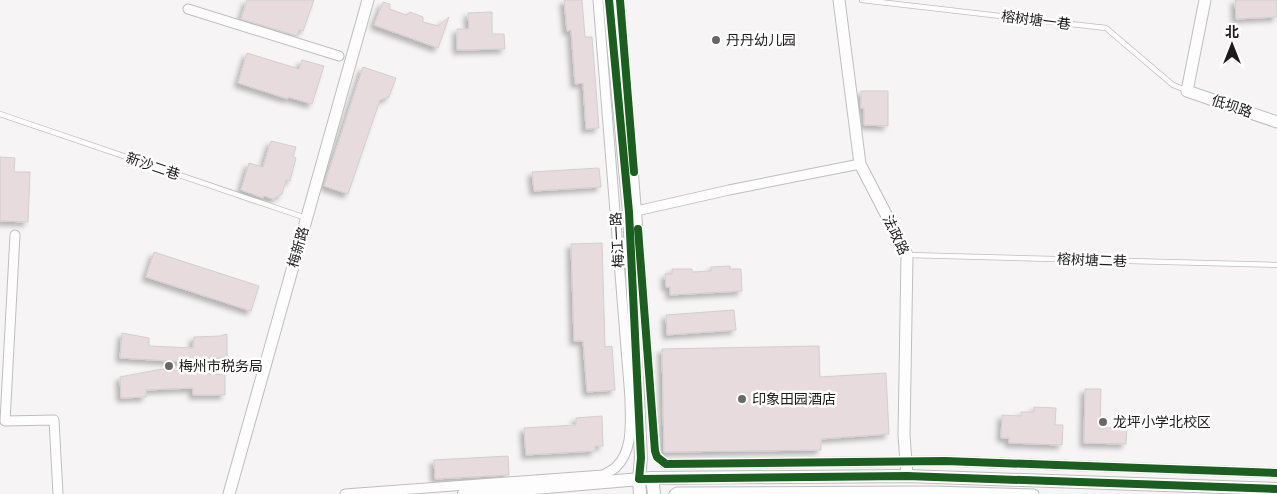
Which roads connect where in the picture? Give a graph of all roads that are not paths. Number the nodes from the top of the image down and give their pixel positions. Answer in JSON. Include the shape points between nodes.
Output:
{"nodes":[{"id":1,"x":368,"y":0,"type":"edge"},
{"id":2,"x":598,"y":0,"type":"edge"},
{"id":3,"x":609,"y":0,"type":"edge"},
{"id":4,"x":620,"y":0,"type":"edge"},
{"id":5,"x":839,"y":0,"type":"edge"},
{"id":6,"x":862,"y":0,"type":"edge"},
{"id":7,"x":1205,"y":0,"type":"edge"},
{"id":8,"x":188,"y":9,"type":"dead end"},
{"id":9,"x":339,"y":56,"type":"dead end"},
{"id":10,"x":1188,"y":91,"type":"junction"},
{"id":11,"x":0,"y":114,"type":"edge"},
{"id":12,"x":1277,"y":122,"type":"edge"},
{"id":13,"x":860,"y":164,"type":"junction"},
{"id":14,"x":633,"y":212,"type":"junction"},
{"id":15,"x":306,"y":218,"type":"junction"},
{"id":16,"x":16,"y":235,"type":"dead end"},
{"id":17,"x":907,"y":255,"type":"junction"},
{"id":18,"x":1277,"y":265,"type":"edge"},
{"id":19,"x":906,"y":461,"type":"junction"},
{"id":20,"x":1277,"y":473,"type":"edge"},
{"id":21,"x":907,"y":476,"type":"junction"},
{"id":22,"x":652,"y":478,"type":"junction"},
{"id":23,"x":639,"y":479,"type":"junction"},
{"id":24,"x":1277,"y":490,"type":"edge"},
{"id":25,"x":909,"y":493,"type":"edge"},
{"id":26,"x":58,"y":494,"type":"edge"},
{"id":27,"x":229,"y":494,"type":"edge"},
{"id":28,"x":345,"y":494,"type":"edge"},
{"id":29,"x":464,"y":494,"type":"edge"},
{"id":30,"x":640,"y":494,"type":"edge"},
{"id":31,"x":654,"y":494,"type":"edge"},
{"id":32,"x":674,"y":494,"type":"edge"},
{"id":33,"x":1034,"y":494,"type":"edge"}],
"edges":[{"from":1,"to":15,"type":"street","name":"梅新路"},
{"from":2,"to":28,"type":"street","via":[[630,398],[629,443],[617,467],[603,475]]},
{"from":3,"to":14,"type":"main road","name":"梅江一路"},
{"from":4,"to":14,"type":"street"},
{"from":5,"to":13,"type":"street","name":"法政路"},
{"from":6,"to":10,"type":"lane","name":"榕树塘一巷","via":[[1106,28],[1173,86]]},
{"from":7,"to":10,"type":"street"},
{"from":8,"to":9,"type":"street"},
{"from":10,"to":12,"type":"street","name":"低坝路"},
{"from":11,"to":15,"type":"lane","name":"新沙二巷"},
{"from":13,"to":14,"type":"street"},
{"from":13,"to":17,"type":"street","name":"法政路"},
{"from":14,"to":19,"type":"street","via":[[655,451],[662,462]]},
{"from":14,"to":23,"type":"main road","name":"梅江一路"},
{"from":15,"to":27,"type":"street","name":"梅新路"},
{"from":16,"to":26,"type":"street","via":[[5,421],[54,420]]},
{"from":17,"to":18,"type":"lane","name":"榕树塘二巷"},
{"from":17,"to":19,"type":"street","name":"法政路"},
{"from":19,"to":20,"type":"street"},
{"from":19,"to":21,"type":"street","name":"法政路"},
{"from":21,"to":22,"type":"main road"},
{"from":21,"to":24,"type":"main road"},
{"from":21,"to":25,"type":"street"},
{"from":22,"to":23,"type":"main road"},
{"from":22,"to":31,"type":"main road"},
{"from":23,"to":29,"type":"main road"},
{"from":23,"to":30,"type":"main road","name":"梅江一路"},
{"from":25,"to":32,"type":"street"},
{"from":25,"to":33,"type":"street"}]}
